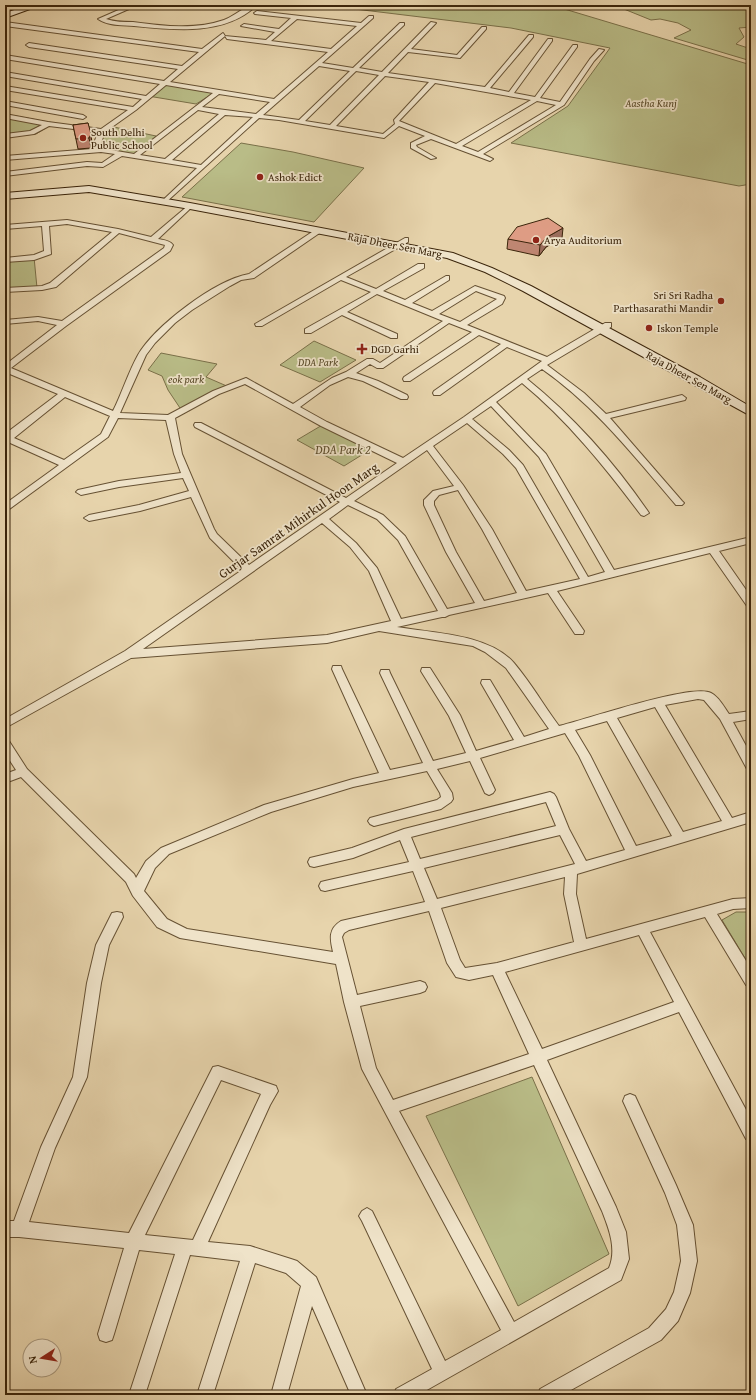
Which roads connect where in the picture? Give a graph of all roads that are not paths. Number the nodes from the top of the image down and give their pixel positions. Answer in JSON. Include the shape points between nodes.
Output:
{"nodes":[{"id":1,"x":21,"y":5,"type":"edge"},
{"id":2,"x":37,"y":5,"type":"edge"},
{"id":3,"x":134,"y":5,"type":"edge"},
{"id":4,"x":190,"y":5,"type":"edge"},
{"id":5,"x":206,"y":5,"type":"edge"},
{"id":6,"x":254,"y":5,"type":"edge"},
{"id":7,"x":5,"y":10,"type":"edge"},
{"id":8,"x":15,"y":12,"type":"junction"},
{"id":9,"x":257,"y":13,"type":"dead end"},
{"id":10,"x":5,"y":16,"type":"edge"},
{"id":11,"x":296,"y":17,"type":"junction"},
{"id":12,"x":371,"y":17,"type":"dead end"},
{"id":13,"x":5,"y":23,"type":"edge"},
{"id":14,"x":433,"y":23,"type":"dead end"},
{"id":15,"x":402,"y":24,"type":"dead end"},
{"id":16,"x":362,"y":25,"type":"junction"},
{"id":17,"x":148,"y":26,"type":"junction"},
{"id":18,"x":244,"y":26,"type":"dead end"},
{"id":19,"x":484,"y":28,"type":"dead end"},
{"id":20,"x":281,"y":31,"type":"junction"},
{"id":21,"x":530,"y":36,"type":"dead end"},
{"id":22,"x":132,"y":37,"type":"junction"},
{"id":23,"x":550,"y":40,"type":"dead end"},
{"id":24,"x":267,"y":42,"type":"junction"},
{"id":25,"x":29,"y":45,"type":"dead end"},
{"id":26,"x":575,"y":46,"type":"dead end"},
{"id":27,"x":407,"y":50,"type":"junction"},
{"id":28,"x":601,"y":50,"type":"dead end"},
{"id":29,"x":202,"y":51,"type":"junction"},
{"id":30,"x":333,"y":51,"type":"junction"},
{"id":31,"x":5,"y":57,"type":"edge"},
{"id":32,"x":318,"y":64,"type":"junction"},
{"id":33,"x":183,"y":68,"type":"junction"},
{"id":34,"x":354,"y":70,"type":"junction"},
{"id":35,"x":5,"y":74,"type":"edge"},
{"id":36,"x":383,"y":74,"type":"junction"},
{"id":37,"x":434,"y":81,"type":"junction"},
{"id":38,"x":164,"y":83,"type":"junction"},
{"id":39,"x":5,"y":88,"type":"edge"},
{"id":40,"x":486,"y":89,"type":"junction"},
{"id":41,"x":219,"y":91,"type":"junction"},
{"id":42,"x":510,"y":94,"type":"junction"},
{"id":43,"x":147,"y":98,"type":"junction"},
{"id":44,"x":536,"y":99,"type":"junction"},
{"id":45,"x":276,"y":101,"type":"junction"},
{"id":46,"x":5,"y":103,"type":"edge"},
{"id":47,"x":100,"y":104,"type":"junction"},
{"id":48,"x":562,"y":104,"type":"junction"},
{"id":49,"x":94,"y":108,"type":"dead end"},
{"id":50,"x":196,"y":108,"type":"junction"},
{"id":51,"x":134,"y":109,"type":"junction"},
{"id":52,"x":89,"y":112,"type":"dead end"},
{"id":53,"x":224,"y":113,"type":"junction"},
{"id":54,"x":5,"y":116,"type":"edge"},
{"id":55,"x":258,"y":116,"type":"junction"},
{"id":56,"x":83,"y":117,"type":"junction"},
{"id":57,"x":300,"y":122,"type":"junction"},
{"id":58,"x":48,"y":124,"type":"junction"},
{"id":59,"x":74,"y":124,"type":"edge"},
{"id":60,"x":398,"y":124,"type":"junction"},
{"id":61,"x":332,"y":127,"type":"junction"},
{"id":62,"x":102,"y":131,"type":"junction"},
{"id":63,"x":5,"y":136,"type":"edge"},
{"id":64,"x":431,"y":136,"type":"junction"},
{"id":65,"x":457,"y":146,"type":"junction"},
{"id":66,"x":95,"y":150,"type":"junction"},
{"id":67,"x":122,"y":153,"type":"junction"},
{"id":68,"x":479,"y":154,"type":"junction"},
{"id":69,"x":136,"y":155,"type":"junction"},
{"id":70,"x":5,"y":158,"type":"edge"},
{"id":71,"x":433,"y":158,"type":"dead end"},
{"id":72,"x":490,"y":159,"type":"dead end"},
{"id":73,"x":168,"y":160,"type":"junction"},
{"id":74,"x":202,"y":167,"type":"junction"},
{"id":75,"x":5,"y":174,"type":"edge"},
{"id":76,"x":5,"y":190,"type":"edge"},
{"id":77,"x":5,"y":196,"type":"edge"},
{"id":78,"x":167,"y":199,"type":"junction"},
{"id":79,"x":190,"y":206,"type":"junction"},
{"id":80,"x":45,"y":223,"type":"junction"},
{"id":81,"x":5,"y":227,"type":"edge"},
{"id":82,"x":318,"y":230,"type":"junction"},
{"id":83,"x":118,"y":231,"type":"junction"},
{"id":84,"x":153,"y":239,"type":"junction"},
{"id":85,"x":401,"y":242,"type":"junction"},
{"id":86,"x":5,"y":260,"type":"edge"},
{"id":87,"x":421,"y":266,"type":"dead end"},
{"id":88,"x":340,"y":277,"type":"junction"},
{"id":89,"x":446,"y":278,"type":"dead end"},
{"id":90,"x":5,"y":290,"type":"edge"},
{"id":91,"x":376,"y":291,"type":"junction"},
{"id":92,"x":406,"y":303,"type":"junction"},
{"id":93,"x":342,"y":312,"type":"junction"},
{"id":94,"x":433,"y":314,"type":"junction"},
{"id":95,"x":449,"y":320,"type":"junction"},
{"id":96,"x":5,"y":322,"type":"edge"},
{"id":97,"x":63,"y":324,"type":"junction"},
{"id":98,"x":259,"y":324,"type":"dead end"},
{"id":99,"x":462,"y":325,"type":"junction"},
{"id":100,"x":604,"y":327,"type":"junction"},
{"id":101,"x":308,"y":331,"type":"dead end"},
{"id":102,"x":478,"y":332,"type":"junction"},
{"id":103,"x":394,"y":336,"type":"dead end"},
{"id":104,"x":507,"y":343,"type":"junction"},
{"id":105,"x":545,"y":362,"type":"junction"},
{"id":106,"x":5,"y":369,"type":"edge"},
{"id":107,"x":348,"y":374,"type":"junction"},
{"id":108,"x":407,"y":379,"type":"dead end"},
{"id":109,"x":522,"y":379,"type":"junction"},
{"id":110,"x":438,"y":393,"type":"dead end"},
{"id":111,"x":64,"y":394,"type":"junction"},
{"id":112,"x":404,"y":397,"type":"dead end"},
{"id":113,"x":682,"y":398,"type":"dead end"},
{"id":114,"x":491,"y":401,"type":"junction"},
{"id":115,"x":751,"y":402,"type":"edge"},
{"id":116,"x":294,"y":407,"type":"junction"},
{"id":117,"x":751,"y":412,"type":"edge"},
{"id":118,"x":116,"y":416,"type":"junction"},
{"id":119,"x":170,"y":417,"type":"junction"},
{"id":120,"x":605,"y":417,"type":"junction"},
{"id":121,"x":467,"y":419,"type":"junction"},
{"id":122,"x":198,"y":425,"type":"dead end"},
{"id":123,"x":6,"y":438,"type":"edge"},
{"id":124,"x":428,"y":445,"type":"junction"},
{"id":125,"x":402,"y":462,"type":"junction"},
{"id":126,"x":65,"y":464,"type":"junction"},
{"id":127,"x":186,"y":475,"type":"junction"},
{"id":128,"x":460,"y":487,"type":"junction"},
{"id":129,"x":80,"y":492,"type":"dead end"},
{"id":130,"x":193,"y":493,"type":"junction"},
{"id":131,"x":346,"y":502,"type":"junction"},
{"id":132,"x":679,"y":503,"type":"dead end"},
{"id":133,"x":5,"y":508,"type":"edge"},
{"id":134,"x":644,"y":513,"type":"dead end"},
{"id":135,"x":89,"y":518,"type":"dead end"},
{"id":136,"x":322,"y":518,"type":"junction"},
{"id":137,"x":751,"y":540,"type":"edge"},
{"id":138,"x":712,"y":550,"type":"junction"},
{"id":139,"x":249,"y":571,"type":"junction"},
{"id":140,"x":612,"y":574,"type":"junction"},
{"id":141,"x":586,"y":580,"type":"junction"},
{"id":142,"x":551,"y":589,"type":"junction"},
{"id":143,"x":522,"y":595,"type":"junction"},
{"id":144,"x":481,"y":604,"type":"junction"},
{"id":145,"x":751,"y":604,"type":"edge"},
{"id":146,"x":445,"y":614,"type":"junction"},
{"id":147,"x":397,"y":622,"type":"junction"},
{"id":148,"x":376,"y":627,"type":"junction"},
{"id":149,"x":580,"y":631,"type":"dead end"},
{"id":150,"x":129,"y":654,"type":"junction"},
{"id":151,"x":337,"y":669,"type":"dead end"},
{"id":152,"x":426,"y":671,"type":"dead end"},
{"id":153,"x":385,"y":673,"type":"dead end"},
{"id":154,"x":486,"y":684,"type":"dead end"},
{"id":155,"x":658,"y":703,"type":"junction"},
{"id":156,"x":751,"y":715,"type":"edge"},
{"id":157,"x":610,"y":716,"type":"junction"},
{"id":158,"x":725,"y":719,"type":"junction"},
{"id":159,"x":5,"y":723,"type":"edge"},
{"id":160,"x":568,"y":728,"type":"junction"},
{"id":161,"x":556,"y":731,"type":"junction"},
{"id":162,"x":521,"y":742,"type":"junction"},
{"id":163,"x":5,"y":744,"type":"edge"},
{"id":164,"x":474,"y":756,"type":"junction"},
{"id":165,"x":430,"y":766,"type":"junction"},
{"id":166,"x":751,"y":766,"type":"edge"},
{"id":167,"x":23,"y":772,"type":"junction"},
{"id":168,"x":386,"y":775,"type":"junction"},
{"id":169,"x":5,"y":779,"type":"edge"},
{"id":170,"x":488,"y":790,"type":"dead end"},
{"id":171,"x":751,"y":817,"type":"edge"},
{"id":172,"x":374,"y":821,"type":"dead end"},
{"id":173,"x":729,"y":823,"type":"junction"},
{"id":174,"x":563,"y":829,"type":"junction"},
{"id":175,"x":404,"y":834,"type":"junction"},
{"id":176,"x":680,"y":838,"type":"junction"},
{"id":177,"x":633,"y":853,"type":"junction"},
{"id":178,"x":314,"y":862,"type":"dead end"},
{"id":179,"x":416,"y":866,"type":"junction"},
{"id":180,"x":577,"y":869,"type":"junction"},
{"id":181,"x":325,"y":886,"type":"dead end"},
{"id":182,"x":137,"y":892,"type":"junction"},
{"id":183,"x":751,"y":903,"type":"edge"},
{"id":184,"x":433,"y":905,"type":"junction"},
{"id":185,"x":708,"y":911,"type":"junction"},
{"id":186,"x":117,"y":916,"type":"dead end"},
{"id":187,"x":642,"y":929,"type":"junction"},
{"id":188,"x":581,"y":945,"type":"junction"},
{"id":189,"x":341,"y":959,"type":"junction"},
{"id":190,"x":497,"y":968,"type":"junction"},
{"id":191,"x":751,"y":981,"type":"edge"},
{"id":192,"x":420,"y":987,"type":"dead end"},
{"id":193,"x":351,"y":1002,"type":"junction"},
{"id":194,"x":682,"y":1005,"type":"junction"},
{"id":195,"x":538,"y":1057,"type":"junction"},
{"id":196,"x":630,"y":1101,"type":"dead end"},
{"id":197,"x":390,"y":1108,"type":"junction"},
{"id":198,"x":751,"y":1134,"type":"edge"},
{"id":199,"x":367,"y":1216,"type":"dead end"},
{"id":200,"x":12,"y":1229,"type":"edge"},
{"id":201,"x":134,"y":1240,"type":"junction"},
{"id":202,"x":191,"y":1248,"type":"junction"},
{"id":203,"x":250,"y":1254,"type":"junction"},
{"id":204,"x":310,"y":1283,"type":"junction"},
{"id":205,"x":511,"y":1333,"type":"junction"},
{"id":206,"x":106,"y":1334,"type":"dead end"},
{"id":207,"x":442,"y":1372,"type":"junction"},
{"id":208,"x":137,"y":1395,"type":"edge"},
{"id":209,"x":205,"y":1395,"type":"edge"},
{"id":210,"x":279,"y":1395,"type":"edge"},
{"id":211,"x":359,"y":1395,"type":"edge"},
{"id":212,"x":402,"y":1395,"type":"edge"},
{"id":213,"x":546,"y":1395,"type":"edge"}],
"edges":[{"from":1,"to":7,"type":"street"},
{"from":2,"to":8,"type":"street"},
{"from":3,"to":17,"type":"street","via":[[101,19]]},
{"from":4,"to":5,"type":"street"},
{"from":6,"to":17,"type":"street","via":[[233,18],[213,24],[191,28]]},
{"from":8,"to":10,"type":"street"},
{"from":8,"to":13,"type":"street"},
{"from":9,"to":11,"type":"street"},
{"from":11,"to":16,"type":"street"},
{"from":11,"to":20,"type":"street"},
{"from":12,"to":16,"type":"street"},
{"from":13,"to":22,"type":"street"},
{"from":14,"to":27,"type":"street"},
{"from":15,"to":34,"type":"street"},
{"from":16,"to":30,"type":"street"},
{"from":17,"to":22,"type":"street"},
{"from":18,"to":20,"type":"street"},
{"from":19,"to":27,"type":"street","via":[[458,57]]},
{"from":20,"to":24,"type":"street"},
{"from":21,"to":40,"type":"street"},
{"from":22,"to":29,"type":"street"},
{"from":23,"to":42,"type":"street"},
{"from":24,"to":29,"type":"street","via":[[225,36]]},
{"from":24,"to":30,"type":"street"},
{"from":25,"to":33,"type":"street"},
{"from":26,"to":44,"type":"street"},
{"from":27,"to":36,"type":"street"},
{"from":28,"to":48,"type":"street"},
{"from":29,"to":33,"type":"street"},
{"from":30,"to":32,"type":"street"},
{"from":31,"to":38,"type":"street"},
{"from":32,"to":34,"type":"street"},
{"from":32,"to":45,"type":"street"},
{"from":33,"to":38,"type":"street"},
{"from":34,"to":36,"type":"street"},
{"from":34,"to":57,"type":"street"},
{"from":35,"to":43,"type":"street"},
{"from":36,"to":37,"type":"street"},
{"from":36,"to":61,"type":"street"},
{"from":37,"to":40,"type":"street"},
{"from":37,"to":60,"type":"street","via":[[397,120]]},
{"from":38,"to":41,"type":"street"},
{"from":38,"to":43,"type":"street"},
{"from":39,"to":47,"type":"street"},
{"from":40,"to":42,"type":"street"},
{"from":41,"to":45,"type":"street"},
{"from":41,"to":50,"type":"street"},
{"from":42,"to":44,"type":"street"},
{"from":43,"to":51,"type":"street"},
{"from":44,"to":48,"type":"street"},
{"from":44,"to":65,"type":"street"},
{"from":45,"to":55,"type":"street"},
{"from":46,"to":56,"type":"street"},
{"from":47,"to":49,"type":"street"},
{"from":47,"to":51,"type":"street"},
{"from":48,"to":68,"type":"street"},
{"from":50,"to":53,"type":"street"},
{"from":50,"to":69,"type":"street"},
{"from":51,"to":62,"type":"street"},
{"from":52,"to":56,"type":"street"},
{"from":53,"to":55,"type":"street"},
{"from":53,"to":73,"type":"street"},
{"from":54,"to":58,"type":"street"},
{"from":55,"to":57,"type":"street"},
{"from":55,"to":74,"type":"street"},
{"from":56,"to":59,"type":"street"},
{"from":57,"to":61,"type":"street"},
{"from":58,"to":62,"type":"street"},
{"from":58,"to":63,"type":"street","via":[[32,133]]},
{"from":60,"to":61,"type":"street","via":[[384,136]]},
{"from":60,"to":64,"type":"street"},
{"from":62,"to":66,"type":"street"},
{"from":64,"to":65,"type":"street"},
{"from":64,"to":71,"type":"street","via":[[413,144],[414,148]]},
{"from":65,"to":68,"type":"street"},
{"from":66,"to":67,"type":"street"},
{"from":66,"to":70,"type":"street"},
{"from":67,"to":69,"type":"street"},
{"from":67,"to":75,"type":"street","via":[[103,166],[87,164]]},
{"from":68,"to":72,"type":"street"},
{"from":69,"to":73,"type":"street"},
{"from":73,"to":74,"type":"street"},
{"from":74,"to":78,"type":"street"},
{"from":76,"to":78,"type":"street","name":"Raja Dheer Sen Marg","via":[[99,184]]},
{"from":77,"to":78,"type":"street","name":"Raja Dheer Sen Marg","via":[[89,190]]},
{"from":78,"to":79,"type":"street","name":"Raja Dheer Sen Marg"},
{"from":78,"to":85,"type":"street","name":"Raja Dheer Sen Marg"},
{"from":79,"to":82,"type":"street","name":"Raja Dheer Sen Marg"},
{"from":79,"to":84,"type":"street"},
{"from":80,"to":81,"type":"street"},
{"from":80,"to":83,"type":"street","via":[[67,222]]},
{"from":80,"to":86,"type":"street","via":[[48,252],[46,254]]},
{"from":82,"to":85,"type":"street","name":"Raja Dheer Sen Marg"},
{"from":82,"to":118,"type":"street","via":[[251,276],[227,284],[172,321],[142,355]]},
{"from":83,"to":84,"type":"street"},
{"from":83,"to":90,"type":"street","via":[[52,285]]},
{"from":84,"to":97,"type":"street","via":[[167,243],[169,247]]},
{"from":85,"to":88,"type":"street"},
{"from":85,"to":100,"type":"street","name":"Raja Dheer Sen Marg","via":[[476,264]]},
{"from":87,"to":91,"type":"street"},
{"from":88,"to":91,"type":"street"},
{"from":88,"to":98,"type":"street"},
{"from":89,"to":92,"type":"street"},
{"from":91,"to":92,"type":"street"},
{"from":91,"to":93,"type":"street"},
{"from":92,"to":94,"type":"street"},
{"from":93,"to":101,"type":"street"},
{"from":93,"to":103,"type":"street"},
{"from":94,"to":95,"type":"street"},
{"from":94,"to":99,"type":"street","via":[[475,288],[500,298],[499,302]]},
{"from":95,"to":99,"type":"street"},
{"from":95,"to":107,"type":"street","via":[[380,366],[370,361]]},
{"from":96,"to":97,"type":"street","via":[[38,319]]},
{"from":97,"to":106,"type":"street"},
{"from":99,"to":102,"type":"street"},
{"from":100,"to":105,"type":"street","name":"Gurjar Samrat Mihirkul Hoon Marg"},
{"from":100,"to":115,"type":"street","name":"Raja Dheer Sen Marg"},
{"from":100,"to":117,"type":"street","name":"Raja Dheer Sen Marg"},
{"from":102,"to":104,"type":"street"},
{"from":102,"to":108,"type":"street"},
{"from":104,"to":105,"type":"street"},
{"from":104,"to":110,"type":"street"},
{"from":105,"to":109,"type":"street","name":"Gurjar Samrat Mihirkul Hoon Marg"},
{"from":105,"to":120,"type":"street"},
{"from":106,"to":111,"type":"street"},
{"from":107,"to":112,"type":"street","via":[[361,377]]},
{"from":107,"to":116,"type":"street"},
{"from":109,"to":114,"type":"street","name":"Gurjar Samrat Mihirkul Hoon Marg"},
{"from":109,"to":134,"type":"street","via":[[576,427],[608,464]]},
{"from":111,"to":118,"type":"street"},
{"from":111,"to":123,"type":"street"},
{"from":113,"to":120,"type":"street"},
{"from":114,"to":121,"type":"street","name":"Gurjar Samrat Mihirkul Hoon Marg"},
{"from":114,"to":140,"type":"street","via":[[543,456]]},
{"from":116,"to":119,"type":"street","via":[[246,381],[204,398]]},
{"from":116,"to":125,"type":"street"},
{"from":118,"to":119,"type":"street"},
{"from":118,"to":126,"type":"street","via":[[105,435]]},
{"from":119,"to":127,"type":"street","via":[[178,454]]},
{"from":120,"to":132,"type":"street"},
{"from":121,"to":124,"type":"street","name":"Gurjar Samrat Mihirkul Hoon Marg"},
{"from":121,"to":141,"type":"street","via":[[520,467]]},
{"from":122,"to":131,"type":"street"},
{"from":123,"to":126,"type":"street"},
{"from":124,"to":125,"type":"street","name":"Gurjar Samrat Mihirkul Hoon Marg"},
{"from":124,"to":128,"type":"street"},
{"from":125,"to":131,"type":"street","name":"Gurjar Samrat Mihirkul Hoon Marg"},
{"from":126,"to":133,"type":"street"},
{"from":127,"to":129,"type":"street"},
{"from":127,"to":130,"type":"street"},
{"from":128,"to":143,"type":"street","via":[[487,530]]},
{"from":128,"to":144,"type":"street","via":[[436,493],[429,500],[429,505],[451,552]]},
{"from":130,"to":135,"type":"street","via":[[140,508]]},
{"from":130,"to":139,"type":"street","via":[[213,536]]},
{"from":131,"to":136,"type":"street","name":"Gurjar Samrat Mihirkul Hoon Marg"},
{"from":131,"to":146,"type":"street","via":[[380,516],[402,538]]},
{"from":136,"to":139,"type":"street","name":"Gurjar Samrat Mihirkul Hoon Marg"},
{"from":136,"to":147,"type":"street","via":[[353,545],[373,570]]},
{"from":137,"to":138,"type":"street"},
{"from":138,"to":140,"type":"street"},
{"from":138,"to":145,"type":"street"},
{"from":139,"to":150,"type":"street","name":"Gurjar Samrat Mihirkul Hoon Marg"},
{"from":140,"to":141,"type":"street"},
{"from":141,"to":142,"type":"street"},
{"from":142,"to":143,"type":"street"},
{"from":142,"to":149,"type":"street"},
{"from":143,"to":144,"type":"street"},
{"from":144,"to":146,"type":"street"},
{"from":146,"to":147,"type":"street"},
{"from":147,"to":148,"type":"street"},
{"from":148,"to":150,"type":"street","via":[[327,639]]},
{"from":148,"to":161,"type":"street","via":[[475,642],[489,649],[510,665]]},
{"from":150,"to":159,"type":"street","name":"Gurjar Samrat Mihirkul Hoon Marg"},
{"from":151,"to":168,"type":"street"},
{"from":152,"to":164,"type":"street","via":[[454,715]]},
{"from":153,"to":165,"type":"street"},
{"from":154,"to":162,"type":"street"},
{"from":155,"to":157,"type":"street"},
{"from":155,"to":158,"type":"street","via":[[699,695],[707,696]]},
{"from":155,"to":173,"type":"street"},
{"from":156,"to":158,"type":"street"},
{"from":157,"to":160,"type":"street"},
{"from":157,"to":176,"type":"street"},
{"from":158,"to":166,"type":"street"},
{"from":160,"to":161,"type":"street"},
{"from":160,"to":177,"type":"street"},
{"from":161,"to":162,"type":"street"},
{"from":162,"to":164,"type":"street"},
{"from":163,"to":167,"type":"street"},
{"from":164,"to":165,"type":"street"},
{"from":164,"to":170,"type":"street"},
{"from":165,"to":168,"type":"street"},
{"from":165,"to":172,"type":"street","via":[[447,799],[441,804]]},
{"from":167,"to":169,"type":"street"},
{"from":167,"to":182,"type":"street","via":[[130,878]]},
{"from":168,"to":182,"type":"street","via":[[268,808],[165,851],[148,865]]},
{"from":171,"to":173,"type":"street"},
{"from":173,"to":176,"type":"street"},
{"from":174,"to":175,"type":"street","via":[[550,796]]},
{"from":174,"to":179,"type":"street"},
{"from":174,"to":180,"type":"street"},
{"from":175,"to":178,"type":"street","via":[[353,853]]},
{"from":175,"to":179,"type":"street"},
{"from":176,"to":177,"type":"street"},
{"from":177,"to":180,"type":"street"},
{"from":179,"to":181,"type":"street"},
{"from":179,"to":184,"type":"street"},
{"from":180,"to":184,"type":"street"},
{"from":180,"to":188,"type":"street","via":[[570,894]]},
{"from":182,"to":189,"type":"street","via":[[162,923],[185,934]]},
{"from":183,"to":185,"type":"street","via":[[733,904]]},
{"from":184,"to":189,"type":"street","via":[[346,924],[339,929],[336,937]]},
{"from":184,"to":190,"type":"street","via":[[454,963],[461,972],[469,974]]},
{"from":185,"to":187,"type":"street"},
{"from":185,"to":191,"type":"street"},
{"from":186,"to":200,"type":"street","via":[[103,945],[94,983],[80,1077]]},
{"from":187,"to":188,"type":"street"},
{"from":187,"to":194,"type":"street"},
{"from":188,"to":190,"type":"street"},
{"from":189,"to":193,"type":"street"},
{"from":190,"to":195,"type":"street"},
{"from":192,"to":193,"type":"street"},
{"from":193,"to":197,"type":"street","via":[[369,1069]]},
{"from":194,"to":195,"type":"street"},
{"from":194,"to":198,"type":"street"},
{"from":195,"to":197,"type":"street"},
{"from":195,"to":205,"type":"street","via":[[608,1207],[618,1232],[621,1259],[615,1274]]},
{"from":196,"to":213,"type":"street","via":[[685,1226],[689,1261],[682,1293],[672,1315],[655,1334]]},
{"from":197,"to":205,"type":"street"},
{"from":199,"to":207,"type":"street"},
{"from":200,"to":201,"type":"street"},
{"from":201,"to":202,"type":"street"},
{"from":201,"to":202,"type":"street","via":[[218,1072],[271,1091]]},
{"from":201,"to":206,"type":"street"},
{"from":202,"to":203,"type":"street"},
{"from":202,"to":208,"type":"street","via":[[179,1268]]},
{"from":203,"to":204,"type":"street","via":[[291,1267]]},
{"from":203,"to":209,"type":"street"},
{"from":204,"to":210,"type":"street"},
{"from":204,"to":211,"type":"street"},
{"from":205,"to":207,"type":"street"},
{"from":207,"to":212,"type":"street"}]}
